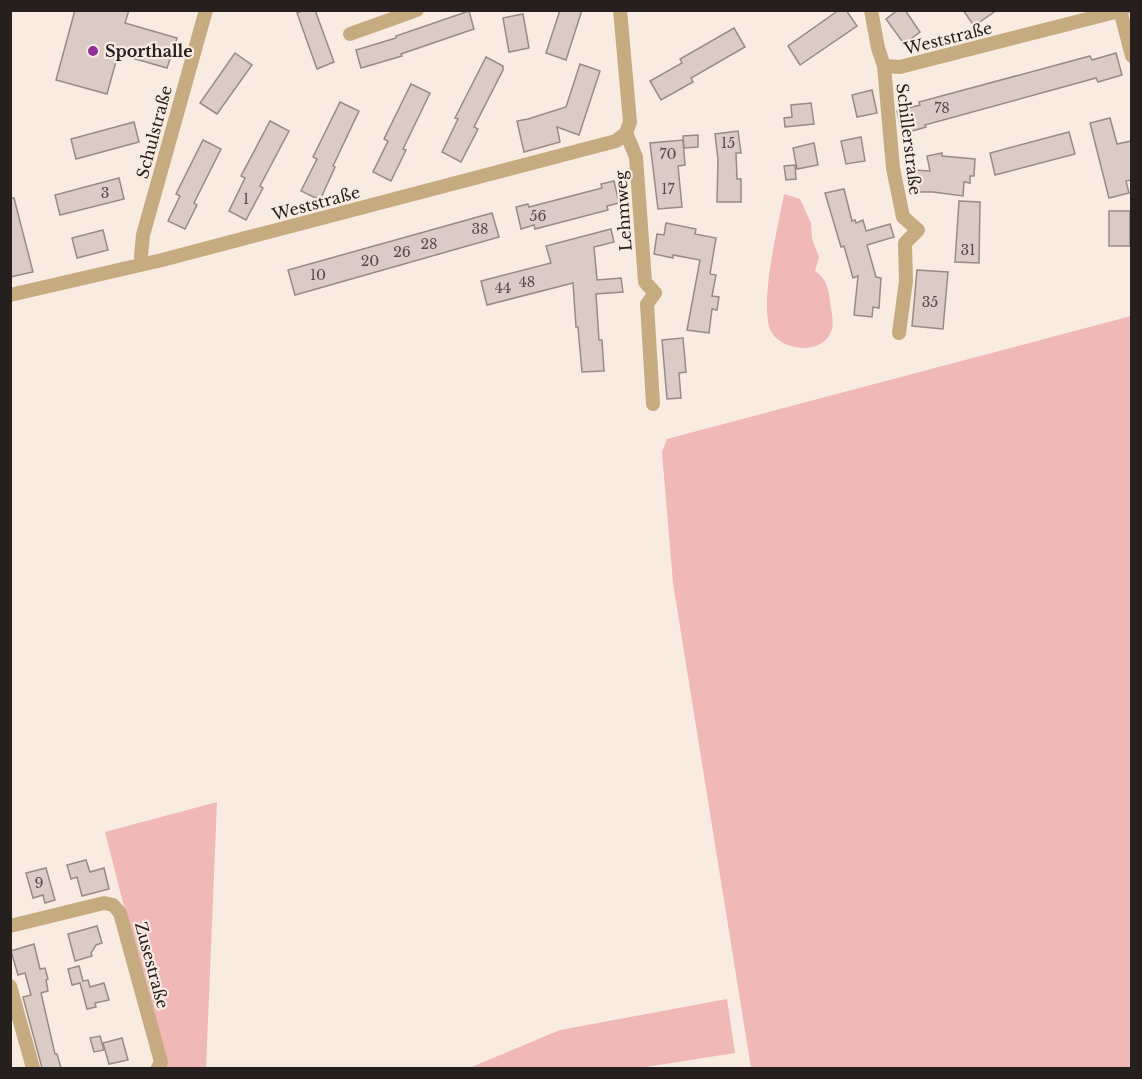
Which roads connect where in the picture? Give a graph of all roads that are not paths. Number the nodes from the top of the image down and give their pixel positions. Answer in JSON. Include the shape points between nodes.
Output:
{"nodes":[{"id":1,"x":206,"y":10,"type":"edge"},
{"id":2,"x":417,"y":10,"type":"edge"},
{"id":3,"x":620,"y":10,"type":"edge"},
{"id":4,"x":872,"y":10,"type":"edge"},
{"id":5,"x":1121,"y":11,"type":"edge"},
{"id":6,"x":350,"y":34,"type":"dead end"},
{"id":7,"x":1131,"y":56,"type":"edge"},
{"id":8,"x":884,"y":66,"type":"junction"},
{"id":9,"x":626,"y":133,"type":"junction"},
{"id":10,"x":142,"y":264,"type":"junction"},
{"id":11,"x":10,"y":295,"type":"edge"},
{"id":12,"x":899,"y":333,"type":"dead end"},
{"id":13,"x":653,"y":404,"type":"dead end"},
{"id":14,"x":10,"y":926,"type":"edge"},
{"id":15,"x":10,"y":986,"type":"edge"},
{"id":16,"x":33,"y":1068,"type":"edge"},
{"id":17,"x":158,"y":1068,"type":"edge"}],
"edges":[{"from":1,"to":10,"type":"street","name":"Schulstraße","via":[[143,235]]},
{"from":2,"to":6,"type":"street"},
{"from":3,"to":9,"type":"street","name":"Lehmweg","via":[[630,122]]},
{"from":4,"to":8,"type":"street","name":"Schillerstraße"},
{"from":5,"to":7,"type":"street"},
{"from":5,"to":8,"type":"street","name":"Weststraße","via":[[900,67]]},
{"from":8,"to":12,"type":"street","name":"Schillerstraße","via":[[893,168],[903,217],[918,230],[905,243],[906,281]]},
{"from":9,"to":10,"type":"street","name":"Weststraße","via":[[605,144]]},
{"from":9,"to":13,"type":"street","name":"Lehmweg","via":[[636,157],[645,282],[655,293],[647,304]]},
{"from":10,"to":11,"type":"street","name":"Weststraße"},
{"from":14,"to":17,"type":"street","name":"Zusestraße","via":[[104,903],[113,905],[120,913],[127,936],[161,1062]]},
{"from":15,"to":16,"type":"street"}]}
